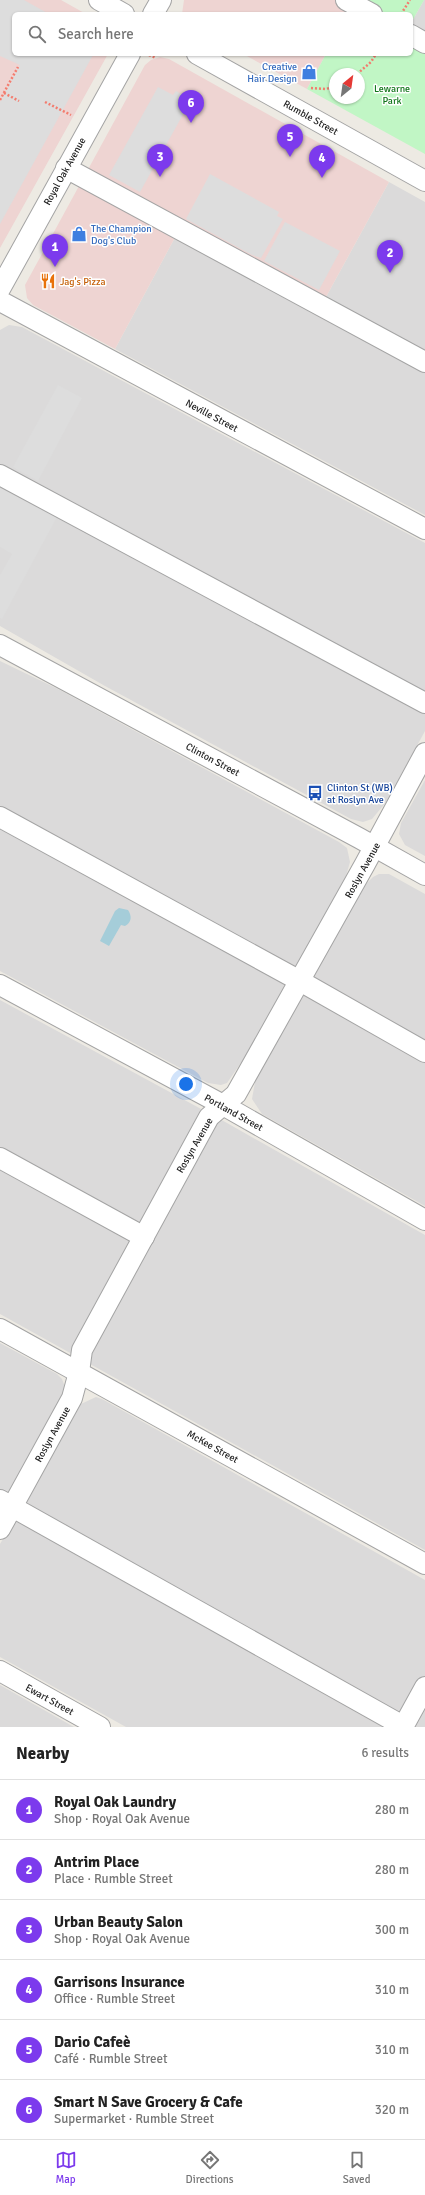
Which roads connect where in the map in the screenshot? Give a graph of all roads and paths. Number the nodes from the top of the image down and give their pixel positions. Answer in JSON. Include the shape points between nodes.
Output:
{"nodes":[{"id":1,"x":99,"y":0,"type":"edge"},
{"id":2,"x":161,"y":0,"type":"edge"},
{"id":3,"x":346,"y":0,"type":"edge"},
{"id":4,"x":410,"y":0,"type":"edge"},
{"id":5,"x":120,"y":12,"type":"edge"},
{"id":6,"x":154,"y":12,"type":"edge"},
{"id":7,"x":368,"y":12,"type":"edge"},
{"id":8,"x":402,"y":12,"type":"edge"},
{"id":9,"x":413,"y":36,"type":"edge"},
{"id":10,"x":425,"y":43,"type":"edge"},
{"id":11,"x":129,"y":56,"type":"edge"},
{"id":12,"x":201,"y":56,"type":"edge"},
{"id":13,"x":374,"y":56,"type":"edge"},
{"id":14,"x":18,"y":68,"type":"dead end"},
{"id":15,"x":364,"y":68,"type":"edge"},
{"id":16,"x":311,"y":88,"type":"dead end"},
{"id":17,"x":329,"y":88,"type":"edge"},
{"id":18,"x":4,"y":93,"type":"junction"},
{"id":19,"x":0,"y":100,"type":"edge"},
{"id":20,"x":19,"y":101,"type":"dead end"},
{"id":21,"x":45,"y":102,"type":"dead end"},
{"id":22,"x":71,"y":115,"type":"dead end"},
{"id":23,"x":66,"y":168,"type":"junction"},
{"id":24,"x":425,"y":180,"type":"edge"},
{"id":25,"x":0,"y":289,"type":"edge"},
{"id":26,"x":0,"y":301,"type":"edge"},
{"id":27,"x":425,"y":362,"type":"edge"},
{"id":28,"x":0,"y":475,"type":"edge"},
{"id":29,"x":425,"y":529,"type":"edge"},
{"id":30,"x":0,"y":646,"type":"edge"},
{"id":31,"x":425,"y":703,"type":"edge"},
{"id":32,"x":425,"y":753,"type":"edge"},
{"id":33,"x":0,"y":817,"type":"edge"},
{"id":34,"x":375,"y":847,"type":"junction"},
{"id":35,"x":425,"y":875,"type":"edge"},
{"id":36,"x":300,"y":981,"type":"junction"},
{"id":37,"x":0,"y":985,"type":"edge"},
{"id":38,"x":425,"y":1052,"type":"edge"},
{"id":39,"x":223,"y":1105,"type":"junction"},
{"id":40,"x":0,"y":1158,"type":"edge"},
{"id":41,"x":425,"y":1220,"type":"edge"},
{"id":42,"x":144,"y":1237,"type":"junction"},
{"id":43,"x":0,"y":1329,"type":"edge"},
{"id":44,"x":79,"y":1372,"type":"junction"},
{"id":45,"x":6,"y":1504,"type":"edge"},
{"id":46,"x":0,"y":1529,"type":"edge"},
{"id":47,"x":425,"y":1564,"type":"edge"},
{"id":48,"x":0,"y":1671,"type":"edge"},
{"id":49,"x":425,"y":1687,"type":"edge"},
{"id":50,"x":403,"y":1726,"type":"edge"},
{"id":51,"x":100,"y":1727,"type":"edge"}],
"edges":[{"from":1,"to":5,"type":"street"},
{"from":2,"to":6,"type":"street"},
{"from":3,"to":7,"type":"street"},
{"from":4,"to":8,"type":"path"},
{"from":9,"to":10,"type":"street"},
{"from":11,"to":23,"type":"street","name":"Royal Oak Avenue"},
{"from":12,"to":24,"type":"street","name":"Rumble Street"},
{"from":13,"to":15,"type":"path"},
{"from":14,"to":18,"type":"path"},
{"from":16,"to":17,"type":"path"},
{"from":18,"to":19,"type":"path"},
{"from":18,"to":20,"type":"path"},
{"from":21,"to":22,"type":"path"},
{"from":23,"to":25,"type":"street","name":"Royal Oak Avenue"},
{"from":23,"to":27,"type":"street"},
{"from":26,"to":29,"type":"street","name":"Neville Street"},
{"from":28,"to":31,"type":"street"},
{"from":30,"to":34,"type":"street","name":"Clinton Street"},
{"from":32,"to":34,"type":"street","name":"Roslyn Avenue"},
{"from":33,"to":36,"type":"street"},
{"from":34,"to":35,"type":"street","name":"Clinton Street"},
{"from":34,"to":36,"type":"street","name":"Roslyn Avenue"},
{"from":36,"to":38,"type":"street"},
{"from":36,"to":39,"type":"street","name":"Roslyn Avenue","via":[[236,1094]]},
{"from":37,"to":39,"type":"street","name":"Portland Street"},
{"from":39,"to":41,"type":"street","name":"Portland Street"},
{"from":39,"to":42,"type":"street","name":"Roslyn Avenue","via":[[209,1117]]},
{"from":40,"to":42,"type":"street"},
{"from":42,"to":44,"type":"street","name":"Roslyn Avenue","via":[[82,1350]]},
{"from":43,"to":44,"type":"street","name":"McKee Street"},
{"from":44,"to":45,"type":"street","name":"Roslyn Avenue","via":[[72,1398]]},
{"from":44,"to":47,"type":"street","name":"McKee Street"},
{"from":45,"to":46,"type":"street","name":"Roslyn Avenue"},
{"from":45,"to":50,"type":"street"},
{"from":48,"to":51,"type":"street","name":"Ewart Street"},
{"from":49,"to":50,"type":"street"}]}
